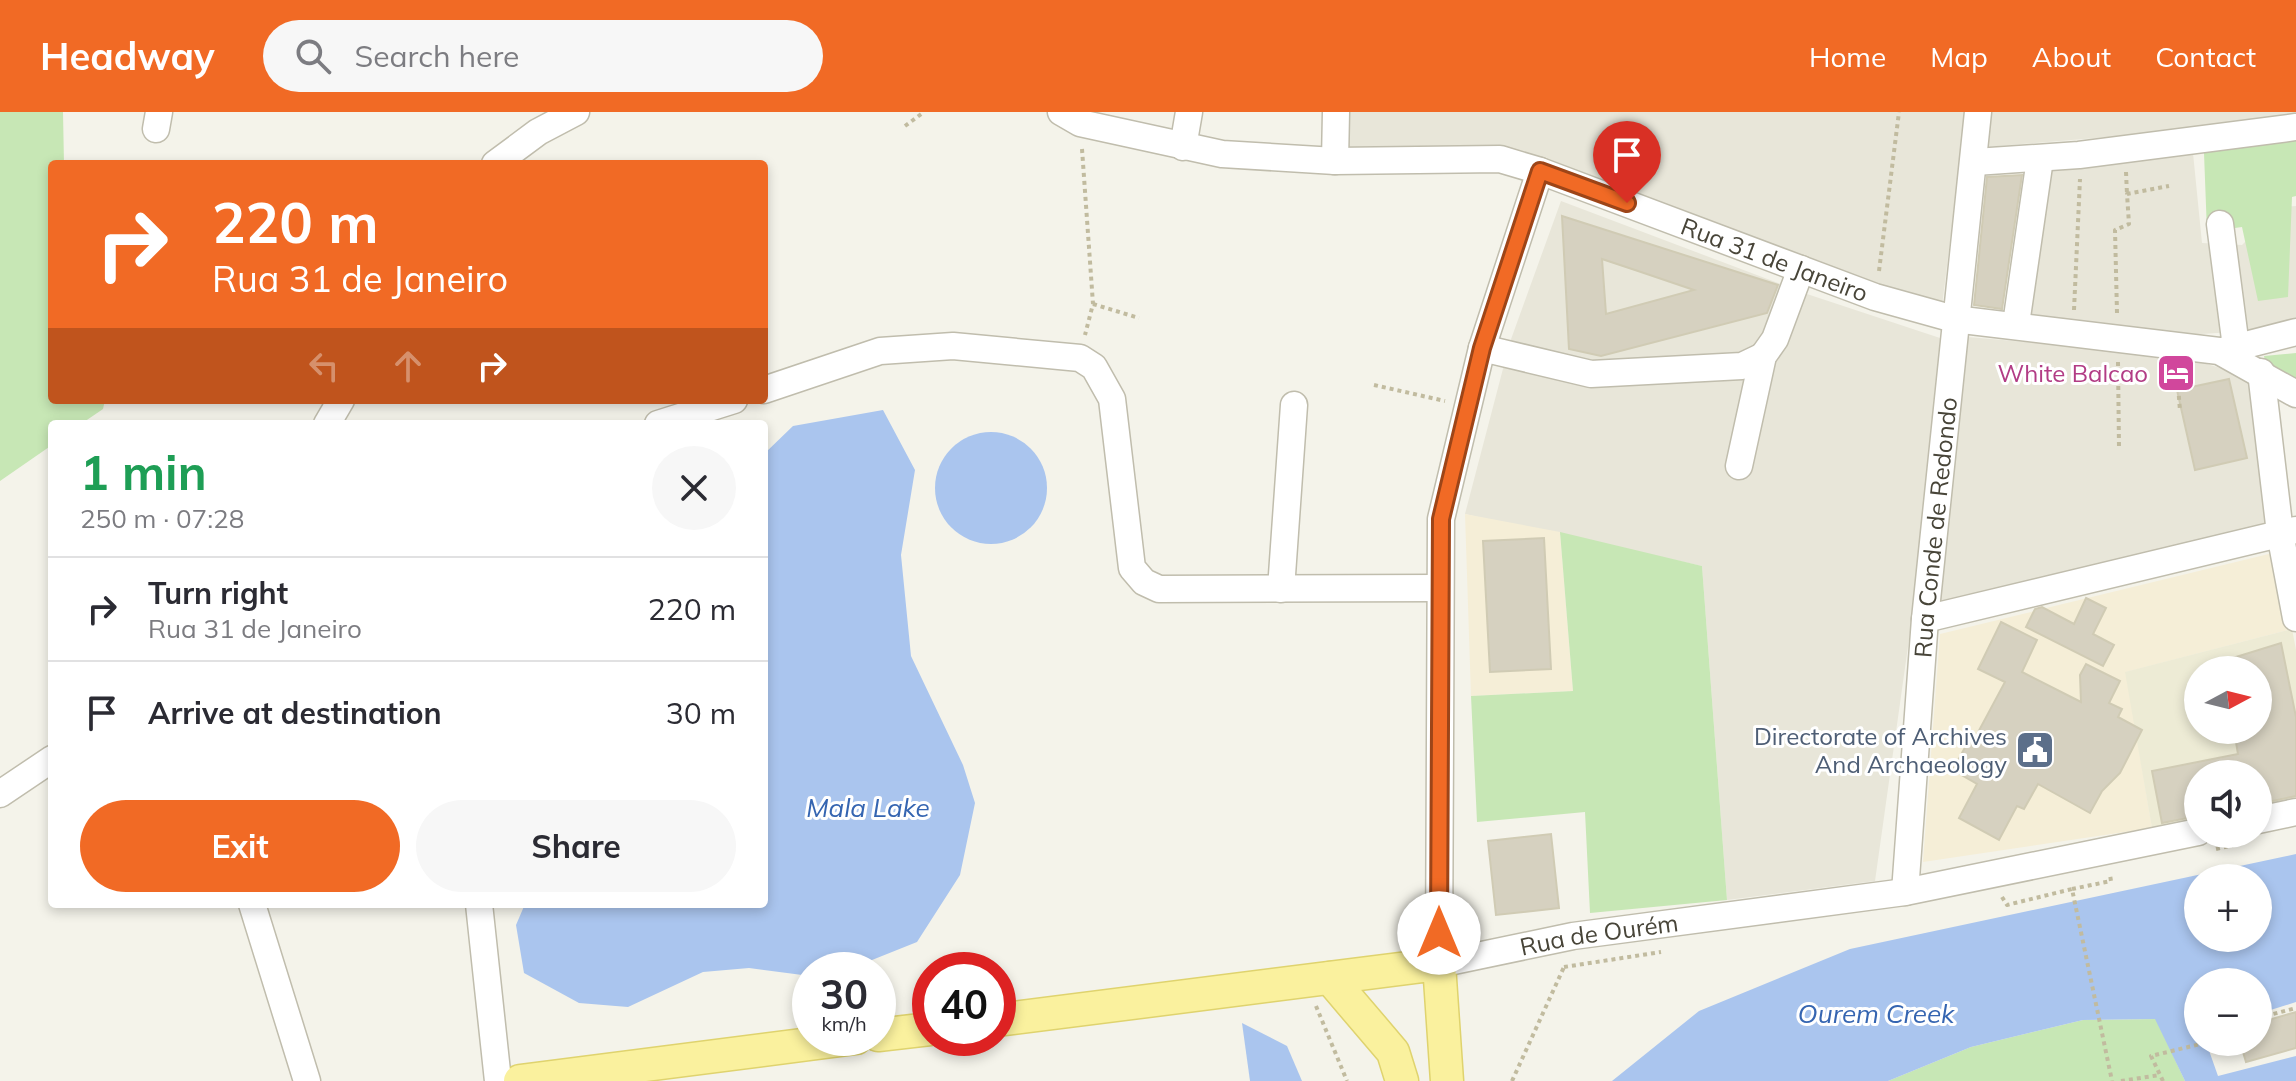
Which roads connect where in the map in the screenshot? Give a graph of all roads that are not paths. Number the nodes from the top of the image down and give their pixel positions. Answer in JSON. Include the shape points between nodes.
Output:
{"nodes":[{"id":1,"x":576,"y":112,"type":"edge"},
{"id":2,"x":1189,"y":112,"type":"edge"},
{"id":3,"x":1336,"y":112,"type":"edge"},
{"id":4,"x":1978,"y":112,"type":"edge"},
{"id":5,"x":1071,"y":117,"type":"edge"},
{"id":6,"x":532,"y":122,"type":"edge"},
{"id":7,"x":2296,"y":127,"type":"edge"},
{"id":8,"x":1183,"y":147,"type":"junction"},
{"id":9,"x":2040,"y":159,"type":"junction"},
{"id":10,"x":499,"y":160,"type":"edge"},
{"id":11,"x":1335,"y":161,"type":"junction"},
{"id":12,"x":1975,"y":162,"type":"junction"},
{"id":13,"x":1540,"y":171,"type":"junction"},
{"id":14,"x":2220,"y":224,"type":"dead end"},
{"id":15,"x":1801,"y":269,"type":"junction"},
{"id":16,"x":1954,"y":319,"type":"junction"},
{"id":17,"x":2016,"y":324,"type":"junction"},
{"id":18,"x":2296,"y":332,"type":"edge"},
{"id":19,"x":1482,"y":348,"type":"junction"},
{"id":20,"x":2227,"y":349,"type":"junction"},
{"id":21,"x":1763,"y":356,"type":"junction"},
{"id":22,"x":2261,"y":372,"type":"junction"},
{"id":23,"x":768,"y":389,"type":"edge"},
{"id":24,"x":2296,"y":394,"type":"edge"},
{"id":25,"x":721,"y":404,"type":"edge"},
{"id":26,"x":1294,"y":405,"type":"dead end"},
{"id":27,"x":671,"y":420,"type":"edge"},
{"id":28,"x":1739,"y":466,"type":"dead end"},
{"id":29,"x":2288,"y":531,"type":"edge"},
{"id":30,"x":1439,"y":588,"type":"junction"},
{"id":31,"x":1281,"y":589,"type":"junction"},
{"id":32,"x":2296,"y":618,"type":"edge"},
{"id":33,"x":1925,"y":619,"type":"junction"},
{"id":34,"x":48,"y":762,"type":"edge"},
{"id":35,"x":0,"y":794,"type":"edge"},
{"id":36,"x":2296,"y":812,"type":"edge"},
{"id":37,"x":2272,"y":817,"type":"edge"},
{"id":38,"x":2184,"y":835,"type":"edge"},
{"id":39,"x":1905,"y":892,"type":"junction"},
{"id":40,"x":253,"y":908,"type":"edge"},
{"id":41,"x":479,"y":908,"type":"edge"},
{"id":42,"x":1439,"y":964,"type":"junction"},
{"id":43,"x":1318,"y":979,"type":"junction"},
{"id":44,"x":1016,"y":1018,"type":"edge"},
{"id":45,"x":792,"y":1047,"type":"edge"},
{"id":46,"x":563,"y":1078,"type":"edge"},
{"id":47,"x":307,"y":1081,"type":"edge"},
{"id":48,"x":498,"y":1081,"type":"edge"},
{"id":49,"x":520,"y":1081,"type":"edge"},
{"id":50,"x":1402,"y":1081,"type":"edge"},
{"id":51,"x":1447,"y":1081,"type":"edge"}],
"edges":[{"from":1,"to":6,"type":"street"},
{"from":2,"to":8,"type":"street"},
{"from":3,"to":11,"type":"street"},
{"from":4,"to":12,"type":"street","name":"Rua Conde de Redondo"},
{"from":5,"to":8,"type":"street","name":"Rua 31 de Janeiro"},
{"from":6,"to":10,"type":"street"},
{"from":7,"to":9,"type":"street"},
{"from":8,"to":11,"type":"street","name":"Rua 31 de Janeiro"},
{"from":9,"to":12,"type":"street"},
{"from":9,"to":17,"type":"street"},
{"from":11,"to":13,"type":"street","name":"Rua 31 de Janeiro","via":[[1500,159]]},
{"from":12,"to":16,"type":"street","name":"Rua Conde de Redondo"},
{"from":13,"to":15,"type":"street","name":"Rua 31 de Janeiro"},
{"from":13,"to":19,"type":"street"},
{"from":14,"to":20,"type":"street"},
{"from":15,"to":16,"type":"street","name":"Rua 31 de Janeiro"},
{"from":15,"to":21,"type":"street","via":[[1775,339]]},
{"from":16,"to":17,"type":"street","name":"Rua 31 de Janeiro"},
{"from":16,"to":33,"type":"street","name":"Rua Conde de Redondo"},
{"from":17,"to":20,"type":"street","name":"Rua 31 de Janeiro"},
{"from":18,"to":20,"type":"street"},
{"from":19,"to":21,"type":"street","via":[[1591,374],[1742,366]]},
{"from":19,"to":30,"type":"street","via":[[1441,519]]},
{"from":20,"to":22,"type":"street","name":"Rua 31 de Janeiro"},
{"from":21,"to":28,"type":"street"},
{"from":22,"to":24,"type":"street","name":"Rua 31 de Janeiro"},
{"from":22,"to":29,"type":"street"},
{"from":23,"to":31,"type":"street","via":[[880,351],[953,346],[1080,358],[1094,367],[1112,399],[1132,568],[1144,582],[1159,589]]},
{"from":25,"to":27,"type":"street"},
{"from":26,"to":31,"type":"street"},
{"from":29,"to":32,"type":"street"},
{"from":29,"to":33,"type":"street"},
{"from":30,"to":31,"type":"street"},
{"from":30,"to":42,"type":"street"},
{"from":33,"to":39,"type":"street","name":"Rua Conde de Redondo"},
{"from":34,"to":35,"type":"street"},
{"from":36,"to":37,"type":"street"},
{"from":38,"to":39,"type":"street","name":"Rua de Ourém"},
{"from":39,"to":42,"type":"street","name":"Rua de Ourém","via":[[1573,936]]},
{"from":40,"to":47,"type":"street"},
{"from":41,"to":48,"type":"street"},
{"from":42,"to":43,"type":"main road","name":"Rua de Ourém"},
{"from":42,"to":51,"type":"main road"},
{"from":43,"to":44,"type":"main road","name":"Rua de Ourém"},
{"from":43,"to":50,"type":"main road","via":[[1393,1052]]},
{"from":45,"to":46,"type":"main road"},
{"from":46,"to":49,"type":"main road"}]}
